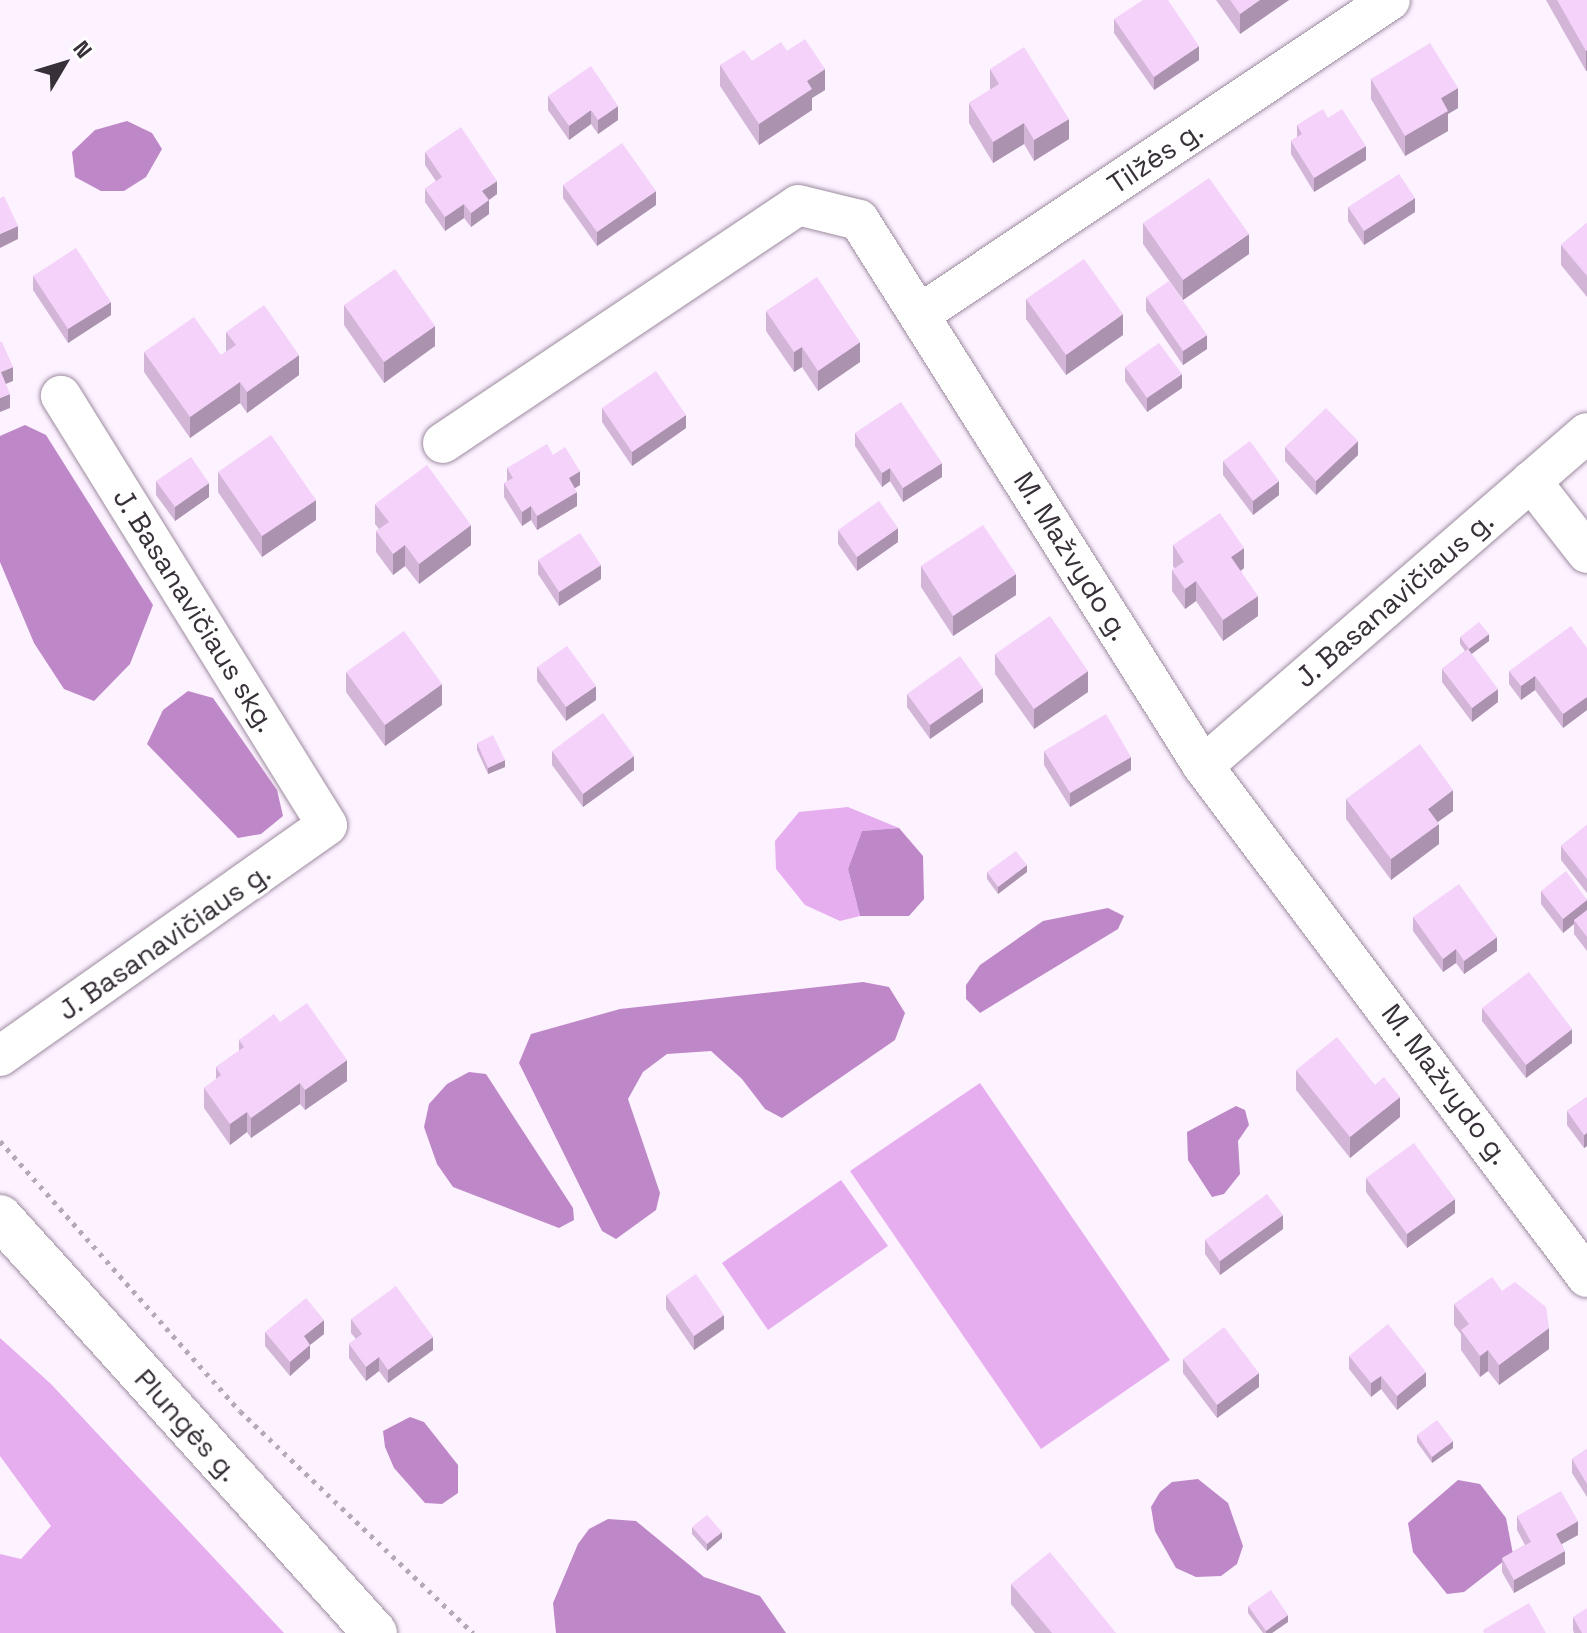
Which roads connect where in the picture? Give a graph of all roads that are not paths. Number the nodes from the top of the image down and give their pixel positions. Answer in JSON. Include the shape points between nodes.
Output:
{"nodes":[{"id":1,"x":1390,"y":0,"type":"edge"},
{"id":2,"x":920,"y":314,"type":"junction"},
{"id":3,"x":61,"y":396,"type":"dead end"},
{"id":4,"x":1587,"y":433,"type":"edge"},
{"id":5,"x":443,"y":443,"type":"dead end"},
{"id":6,"x":1531,"y":481,"type":"junction"},
{"id":7,"x":1587,"y":553,"type":"edge"},
{"id":8,"x":1203,"y":766,"type":"junction"},
{"id":9,"x":327,"y":825,"type":"joint"},
{"id":10,"x":0,"y":1056,"type":"edge"},
{"id":11,"x":0,"y":1217,"type":"edge"},
{"id":12,"x":1587,"y":1277,"type":"edge"},
{"id":13,"x":375,"y":1633,"type":"edge"}],
"edges":[{"from":1,"to":2,"type":"street","name":"Tilžės g."},
{"from":2,"to":5,"type":"street","name":"M. Mažvydo g.","via":[[859,220],[798,205]]},
{"from":2,"to":8,"type":"street","name":"M. Mažvydo g."},
{"from":3,"to":9,"type":"street","name":"J. Basanavičiaus skg."},
{"from":4,"to":6,"type":"street","name":"J. Basanavičiaus g."},
{"from":6,"to":7,"type":"street"},
{"from":6,"to":8,"type":"street","name":"J. Basanavičiaus g."},
{"from":8,"to":12,"type":"street","name":"M. Mažvydo g."},
{"from":9,"to":10,"type":"street","name":"J. Basanavičiaus g."},
{"from":11,"to":13,"type":"main road","name":"Plungės g."}]}
